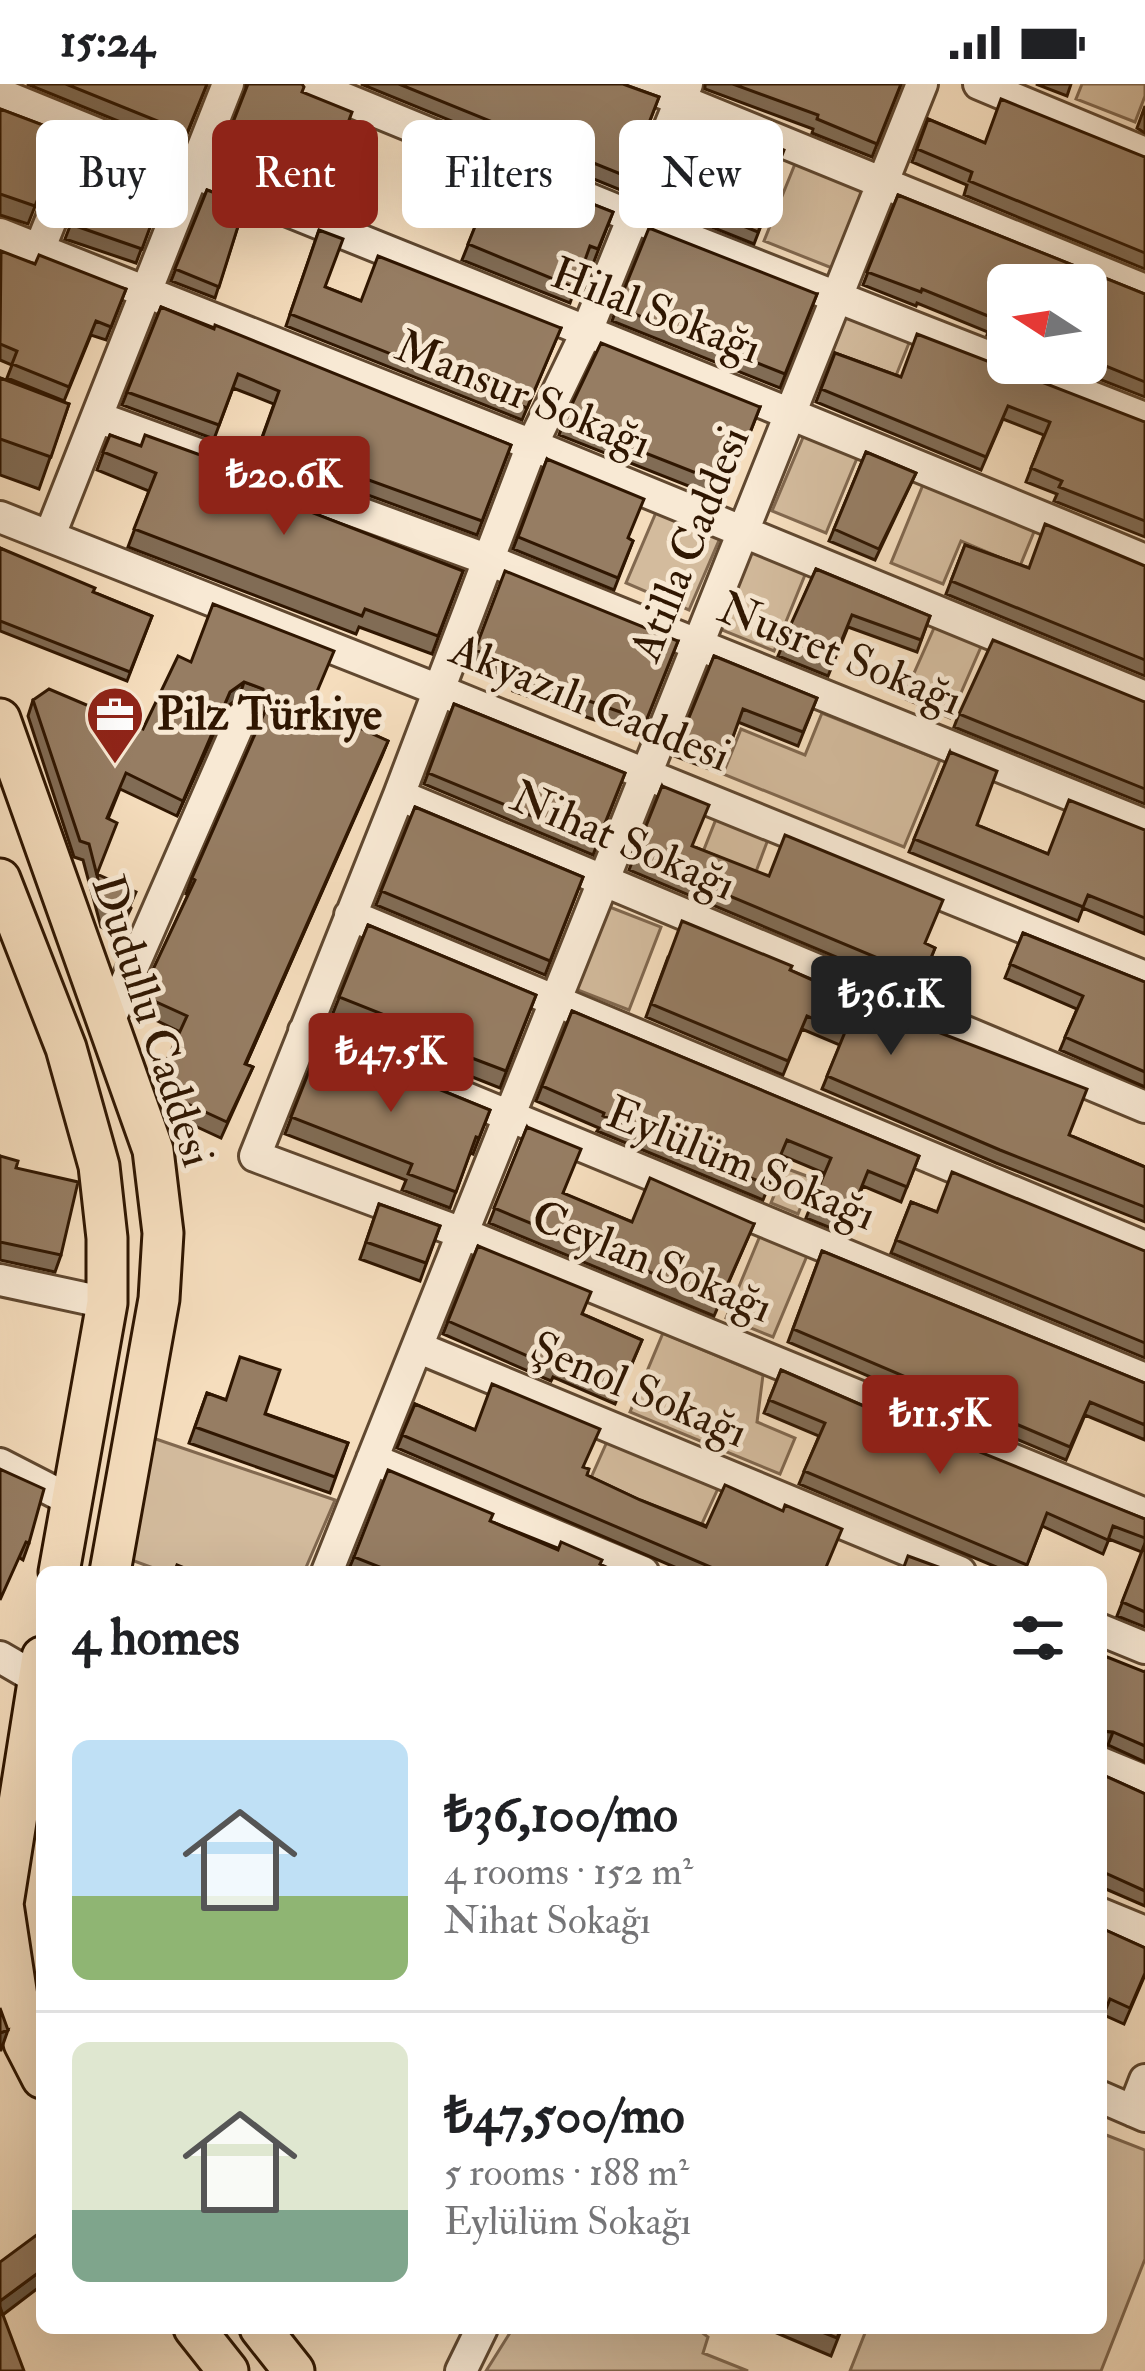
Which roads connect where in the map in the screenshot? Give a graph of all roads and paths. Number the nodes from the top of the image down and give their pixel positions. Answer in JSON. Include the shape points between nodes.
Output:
{"nodes":[{"id":1,"x":228,"y":84,"type":"edge"},
{"id":2,"x":309,"y":84,"type":"edge"},
{"id":3,"x":641,"y":84,"type":"edge"},
{"id":4,"x":922,"y":84,"type":"edge"},
{"id":5,"x":979,"y":84,"type":"edge"},
{"id":6,"x":684,"y":92,"type":"edge"},
{"id":7,"x":0,"y":94,"type":"edge"},
{"id":8,"x":63,"y":120,"type":"edge"},
{"id":9,"x":673,"y":120,"type":"edge"},
{"id":10,"x":1145,"y":153,"type":"edge"},
{"id":11,"x":188,"y":171,"type":"edge"},
{"id":12,"x":193,"y":173,"type":"junction"},
{"id":13,"x":883,"y":181,"type":"junction"},
{"id":14,"x":619,"y":212,"type":"edge"},
{"id":15,"x":48,"y":228,"type":"edge"},
{"id":16,"x":629,"y":228,"type":"edge"},
{"id":17,"x":658,"y":228,"type":"edge"},
{"id":18,"x":0,"y":234,"type":"edge"},
{"id":19,"x":39,"y":250,"type":"junction"},
{"id":20,"x":1145,"y":290,"type":"edge"},
{"id":21,"x":146,"y":294,"type":"junction"},
{"id":22,"x":836,"y":298,"type":"junction"},
{"id":23,"x":586,"y":333,"type":"junction"},
{"id":24,"x":790,"y":412,"type":"junction"},
{"id":25,"x":97,"y":417,"type":"junction"},
{"id":26,"x":1145,"y":418,"type":"edge"},
{"id":27,"x":532,"y":445,"type":"junction"},
{"id":28,"x":0,"y":517,"type":"edge"},
{"id":29,"x":743,"y":532,"type":"junction"},
{"id":30,"x":50,"y":535,"type":"junction"},
{"id":31,"x":486,"y":560,"type":"junction"},
{"id":32,"x":1145,"y":560,"type":"edge"},
{"id":33,"x":698,"y":645,"type":"junction"},
{"id":34,"x":436,"y":689,"type":"junction"},
{"id":35,"x":1145,"y":697,"type":"edge"},
{"id":36,"x":242,"y":716,"type":"dead end"},
{"id":37,"x":0,"y":719,"type":"edge"},
{"id":38,"x":646,"y":775,"type":"junction"},
{"id":39,"x":399,"y":795,"type":"junction"},
{"id":40,"x":1145,"y":825,"type":"edge"},
{"id":41,"x":0,"y":879,"type":"edge"},
{"id":42,"x":603,"y":882,"type":"junction"},
{"id":43,"x":350,"y":915,"type":"junction"},
{"id":44,"x":1145,"y":977,"type":"edge"},
{"id":45,"x":555,"y":1002,"type":"junction"},
{"id":46,"x":107,"y":1024,"type":"junction"},
{"id":47,"x":304,"y":1031,"type":"junction"},
{"id":48,"x":1145,"y":1107,"type":"edge"},
{"id":49,"x":509,"y":1117,"type":"junction"},
{"id":50,"x":463,"y":1233,"type":"junction"},
{"id":51,"x":1145,"y":1247,"type":"edge"},
{"id":52,"x":0,"y":1280,"type":"edge"},
{"id":53,"x":107,"y":1303,"type":"junction"},
{"id":54,"x":417,"y":1347,"type":"junction"},
{"id":55,"x":1145,"y":1379,"type":"edge"},
{"id":56,"x":372,"y":1459,"type":"junction"},
{"id":57,"x":0,"y":1464,"type":"edge"},
{"id":58,"x":72,"y":1501,"type":"junction"},
{"id":59,"x":1145,"y":1514,"type":"edge"},
{"id":60,"x":59,"y":1566,"type":"edge"},
{"id":61,"x":111,"y":1566,"type":"edge"},
{"id":62,"x":329,"y":1566,"type":"edge"},
{"id":63,"x":629,"y":1566,"type":"edge"},
{"id":64,"x":946,"y":1566,"type":"edge"},
{"id":65,"x":1107,"y":1632,"type":"edge"},
{"id":66,"x":1145,"y":1648,"type":"edge"},
{"id":67,"x":0,"y":1657,"type":"edge"},
{"id":68,"x":36,"y":1667,"type":"edge"},
{"id":69,"x":36,"y":1694,"type":"edge"},
{"id":70,"x":1107,"y":1765,"type":"edge"},
{"id":71,"x":1145,"y":1781,"type":"edge"},
{"id":72,"x":1107,"y":1916,"type":"edge"},
{"id":73,"x":1145,"y":1932,"type":"edge"},
{"id":74,"x":36,"y":2066,"type":"edge"},
{"id":75,"x":1145,"y":2080,"type":"edge"},
{"id":76,"x":1107,"y":2100,"type":"edge"},
{"id":77,"x":1139,"y":2114,"type":"edge"},
{"id":78,"x":265,"y":2334,"type":"edge"},
{"id":79,"x":479,"y":2334,"type":"edge"},
{"id":80,"x":212,"y":2352,"type":"edge"},
{"id":81,"x":254,"y":2371,"type":"edge"},
{"id":82,"x":294,"y":2371,"type":"edge"},
{"id":83,"x":461,"y":2371,"type":"edge"}],
"edges":[{"from":1,"to":12,"type":"street"},
{"from":2,"to":14,"type":"street"},
{"from":3,"to":6,"type":"street"},
{"from":4,"to":13,"type":"street","name":"Atilla Caddesi"},
{"from":5,"to":10,"type":"street"},
{"from":6,"to":9,"type":"street"},
{"from":6,"to":13,"type":"street"},
{"from":7,"to":8,"type":"street","name":"Hilal Sokağı"},
{"from":11,"to":12,"type":"street","name":"Hilal Sokağı"},
{"from":12,"to":21,"type":"street"},
{"from":12,"to":23,"type":"street","name":"Hilal Sokağı"},
{"from":13,"to":20,"type":"street"},
{"from":13,"to":22,"type":"street","name":"Atilla Caddesi"},
{"from":15,"to":19,"type":"street"},
{"from":16,"to":23,"type":"street"},
{"from":17,"to":22,"type":"street"},
{"from":18,"to":19,"type":"street","name":"Mansur Sokağı"},
{"from":19,"to":21,"type":"street","name":"Mansur Sokağı"},
{"from":21,"to":25,"type":"street"},
{"from":21,"to":27,"type":"street","name":"Mansur Sokağı"},
{"from":22,"to":24,"type":"street","name":"Atilla Caddesi"},
{"from":22,"to":26,"type":"street"},
{"from":23,"to":24,"type":"street","name":"Hilal Sokağı"},
{"from":23,"to":27,"type":"street"},
{"from":24,"to":29,"type":"street","name":"Atilla Caddesi"},
{"from":24,"to":32,"type":"street","name":"Hilal Sokağı"},
{"from":25,"to":30,"type":"street"},
{"from":25,"to":31,"type":"street","name":"Nusret Sokağı"},
{"from":27,"to":29,"type":"street","name":"Mansur Sokağı"},
{"from":27,"to":31,"type":"street"},
{"from":28,"to":30,"type":"street","name":"Akyazılı Caddesi"},
{"from":29,"to":33,"type":"street","name":"Atilla Caddesi"},
{"from":29,"to":35,"type":"street","name":"Mansur Sokağı"},
{"from":30,"to":34,"type":"street","name":"Akyazılı Caddesi"},
{"from":31,"to":33,"type":"street","name":"Nusret Sokağı"},
{"from":31,"to":34,"type":"street"},
{"from":33,"to":38,"type":"street","name":"Atilla Caddesi"},
{"from":33,"to":40,"type":"street","name":"Nusret Sokağı"},
{"from":34,"to":38,"type":"street","name":"Akyazılı Caddesi"},
{"from":34,"to":39,"type":"street"},
{"from":36,"to":46,"type":"street"},
{"from":37,"to":46,"type":"main road","name":"Dudullu Caddesi"},
{"from":38,"to":42,"type":"street","name":"Atilla Caddesi"},
{"from":38,"to":44,"type":"street","name":"Akyazılı Caddesi"},
{"from":39,"to":42,"type":"street","name":"Nihat Sokağı"},
{"from":39,"to":43,"type":"street"},
{"from":41,"to":53,"type":"main road","name":"Dudullu Caddesi","via":[[65,1048],[99,1166]]},
{"from":42,"to":45,"type":"street","name":"Atilla Caddesi"},
{"from":42,"to":48,"type":"street","name":"Nihat Sokağı"},
{"from":43,"to":45,"type":"street"},
{"from":43,"to":47,"type":"street"},
{"from":45,"to":49,"type":"street","name":"Atilla Caddesi"},
{"from":45,"to":51,"type":"street"},
{"from":46,"to":61,"type":"main road","name":"Dudullu Caddesi","via":[[153,1150],[163,1233],[159,1299]]},
{"from":47,"to":49,"type":"street","name":"Eylülüm Sokağı"},
{"from":47,"to":50,"type":"street","name":"Ceylan Sokağı","via":[[255,1156]]},
{"from":49,"to":50,"type":"street","name":"Atilla Caddesi"},
{"from":49,"to":55,"type":"street","name":"Eylülüm Sokağı"},
{"from":50,"to":54,"type":"street","name":"Atilla Caddesi"},
{"from":50,"to":59,"type":"street","name":"Ceylan Sokağı"},
{"from":52,"to":53,"type":"street"},
{"from":53,"to":58,"type":"main road","name":"Dudullu Caddesi"},
{"from":54,"to":56,"type":"street","name":"Atilla Caddesi"},
{"from":54,"to":64,"type":"street","name":"Şenol Sokağı"},
{"from":56,"to":62,"type":"street","name":"Atilla Caddesi"},
{"from":56,"to":63,"type":"street"},
{"from":57,"to":58,"type":"street"},
{"from":58,"to":60,"type":"main road","name":"Dudullu Caddesi"},
{"from":65,"to":66,"type":"street"},
{"from":67,"to":68,"type":"street"},
{"from":69,"to":74,"type":"main road","via":[[3,1904],[24,2043]]},
{"from":70,"to":71,"type":"street"},
{"from":72,"to":73,"type":"street"},
{"from":75,"to":77,"type":"street"},
{"from":76,"to":77,"type":"street"},
{"from":78,"to":82,"type":"main road"},
{"from":79,"to":83,"type":"street"},
{"from":80,"to":81,"type":"street"}]}
